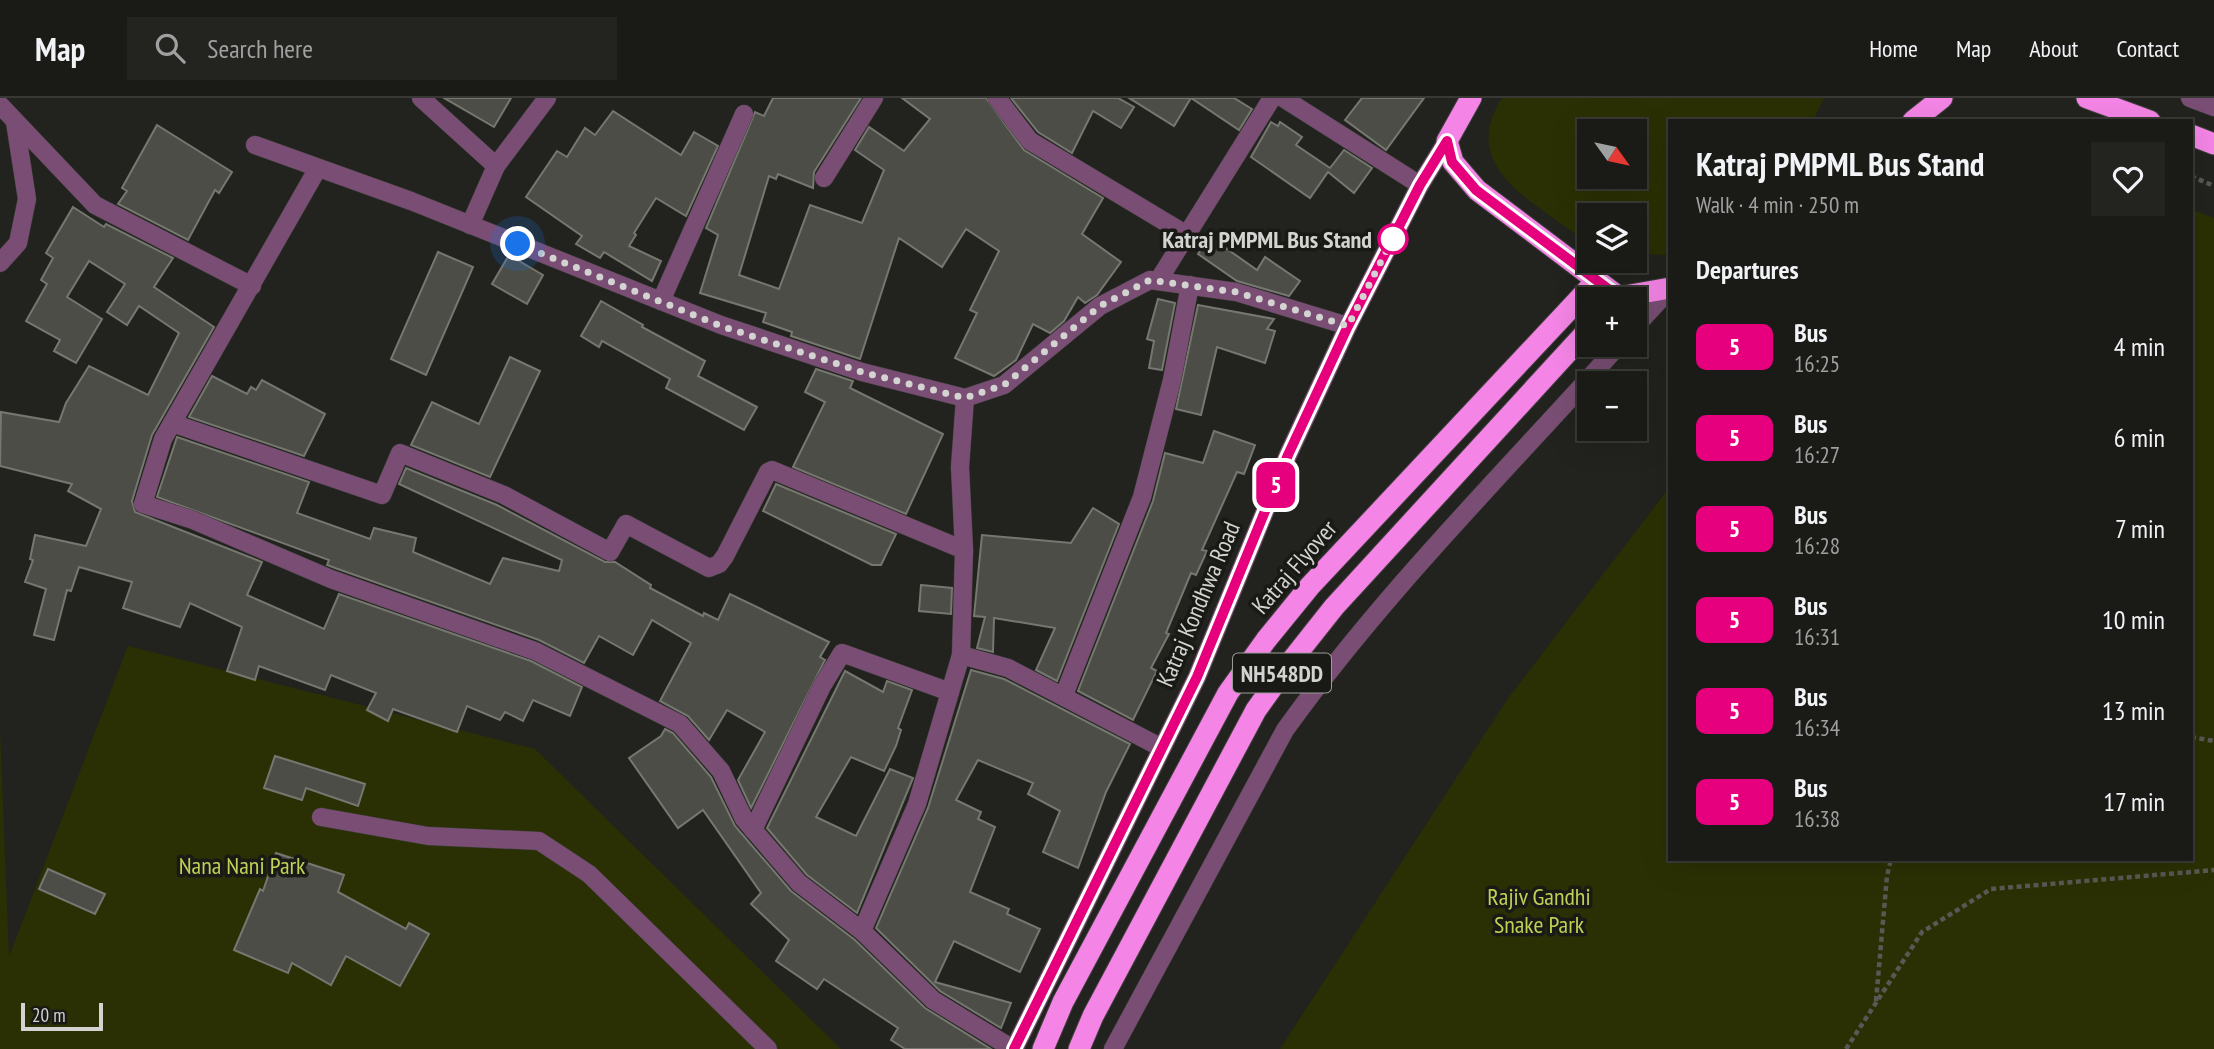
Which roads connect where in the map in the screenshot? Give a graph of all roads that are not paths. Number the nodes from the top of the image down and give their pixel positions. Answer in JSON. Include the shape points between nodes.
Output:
{"nodes":[{"id":1,"x":421,"y":98,"type":"edge"},
{"id":2,"x":547,"y":98,"type":"edge"},
{"id":3,"x":874,"y":98,"type":"edge"},
{"id":4,"x":997,"y":98,"type":"edge"},
{"id":5,"x":1272,"y":98,"type":"edge"},
{"id":6,"x":1283,"y":98,"type":"edge"},
{"id":7,"x":1471,"y":98,"type":"edge"},
{"id":8,"x":1942,"y":98,"type":"edge"},
{"id":9,"x":2087,"y":98,"type":"edge"},
{"id":10,"x":2190,"y":98,"type":"edge"},
{"id":11,"x":0,"y":105,"type":"edge"},
{"id":12,"x":2214,"y":107,"type":"edge"},
{"id":13,"x":744,"y":114,"type":"dead end"},
{"id":14,"x":1916,"y":119,"type":"edge"},
{"id":15,"x":2145,"y":119,"type":"edge"},
{"id":16,"x":15,"y":121,"type":"junction"},
{"id":17,"x":2193,"y":136,"type":"edge"},
{"id":18,"x":1447,"y":141,"type":"junction"},
{"id":19,"x":2214,"y":144,"type":"edge"},
{"id":20,"x":255,"y":145,"type":"dead end"},
{"id":21,"x":496,"y":166,"type":"junction"},
{"id":22,"x":318,"y":168,"type":"junction"},
{"id":23,"x":824,"y":178,"type":"dead end"},
{"id":24,"x":1420,"y":185,"type":"junction"},
{"id":25,"x":470,"y":225,"type":"junction"},
{"id":26,"x":1187,"y":235,"type":"junction"},
{"id":27,"x":0,"y":263,"type":"edge"},
{"id":28,"x":1158,"y":281,"type":"junction"},
{"id":29,"x":1595,"y":282,"type":"junction"},
{"id":30,"x":1190,"y":285,"type":"junction"},
{"id":31,"x":252,"y":286,"type":"junction"},
{"id":32,"x":1602,"y":287,"type":"edge"},
{"id":33,"x":1668,"y":288,"type":"edge"},
{"id":34,"x":1668,"y":290,"type":"edge"},
{"id":35,"x":1647,"y":292,"type":"edge"},
{"id":36,"x":661,"y":301,"type":"junction"},
{"id":37,"x":1647,"y":314,"type":"edge"},
{"id":38,"x":1348,"y":326,"type":"junction"},
{"id":39,"x":1577,"y":342,"type":"edge"},
{"id":40,"x":1608,"y":357,"type":"edge"},
{"id":41,"x":965,"y":398,"type":"junction"},
{"id":42,"x":172,"y":423,"type":"junction"},
{"id":43,"x":964,"y":550,"type":"junction"},
{"id":44,"x":961,"y":655,"type":"junction"},
{"id":45,"x":950,"y":692,"type":"junction"},
{"id":46,"x":1064,"y":695,"type":"junction"},
{"id":47,"x":1161,"y":748,"type":"junction"},
{"id":48,"x":321,"y":817,"type":"dead end"},
{"id":49,"x":753,"y":830,"type":"junction"},
{"id":50,"x":862,"y":931,"type":"junction"},
{"id":51,"x":768,"y":1049,"type":"edge"},
{"id":52,"x":1013,"y":1049,"type":"edge"},
{"id":53,"x":1043,"y":1049,"type":"edge"},
{"id":54,"x":1079,"y":1049,"type":"edge"},
{"id":55,"x":1113,"y":1049,"type":"edge"}],
"edges":[{"from":1,"to":21,"type":"street"},
{"from":2,"to":21,"type":"street"},
{"from":3,"to":23,"type":"street"},
{"from":4,"to":26,"type":"street","via":[[1030,141]]},
{"from":5,"to":26,"type":"street"},
{"from":6,"to":24,"type":"street"},
{"from":7,"to":18,"type":"highway","name":"Katraj Kondhwa Road"},
{"from":8,"to":14,"type":"highway"},
{"from":9,"to":15,"type":"highway"},
{"from":10,"to":12,"type":"street"},
{"from":11,"to":16,"type":"street"},
{"from":13,"to":36,"type":"street"},
{"from":16,"to":27,"type":"street","via":[[27,199],[18,243]]},
{"from":16,"to":31,"type":"street","via":[[95,205]]},
{"from":17,"to":19,"type":"highway"},
{"from":18,"to":24,"type":"street","name":"Katraj Kondhwa Road"},
{"from":18,"to":29,"type":"highway","via":[[1452,162],[1476,190]]},
{"from":20,"to":22,"type":"street"},
{"from":21,"to":25,"type":"street"},
{"from":22,"to":25,"type":"street"},
{"from":22,"to":31,"type":"street"},
{"from":24,"to":38,"type":"street","name":"Katraj Kondhwa Road"},
{"from":25,"to":36,"type":"street"},
{"from":26,"to":28,"type":"street"},
{"from":28,"to":30,"type":"street"},
{"from":28,"to":41,"type":"street","via":[[1150,280],[1100,306],[1004,385]]},
{"from":29,"to":32,"type":"highway"},
{"from":29,"to":53,"type":"highway","name":"Katraj Flyover","number":"NH548DD","via":[[1310,586],[1251,661],[1222,705],[1063,1002]]},
{"from":30,"to":38,"type":"street","via":[[1236,292]]},
{"from":30,"to":46,"type":"street","via":[[1142,497]]},
{"from":31,"to":42,"type":"street"},
{"from":33,"to":35,"type":"highway"},
{"from":34,"to":37,"type":"street"},
{"from":36,"to":41,"type":"street","via":[[721,326],[862,372]]},
{"from":38,"to":47,"type":"street","name":"Katraj Kondhwa Road","via":[[1288,455],[1197,677]]},
{"from":39,"to":54,"type":"highway","number":"NH548DD","via":[[1334,607],[1256,710]]},
{"from":40,"to":55,"type":"street","via":[[1363,629],[1285,730]]},
{"from":41,"to":43,"type":"street","via":[[960,467]]},
{"from":42,"to":43,"type":"street","via":[[382,495],[400,453],[504,495],[610,552],[626,524],[709,568],[725,556],[772,470]]},
{"from":42,"to":49,"type":"street","via":[[143,504],[193,520],[331,579],[535,650],[680,724],[721,771]]},
{"from":43,"to":44,"type":"street"},
{"from":44,"to":45,"type":"street"},
{"from":44,"to":46,"type":"street","via":[[1008,668]]},
{"from":45,"to":49,"type":"street","via":[[842,653]]},
{"from":45,"to":50,"type":"street","via":[[917,804]]},
{"from":46,"to":47,"type":"street"},
{"from":47,"to":52,"type":"street","name":"Katraj Kondhwa Road"},
{"from":48,"to":51,"type":"street","via":[[428,836],[539,841],[589,874]]},
{"from":49,"to":50,"type":"street","via":[[799,883]]},
{"from":50,"to":52,"type":"street","via":[[933,1000]]}]}
